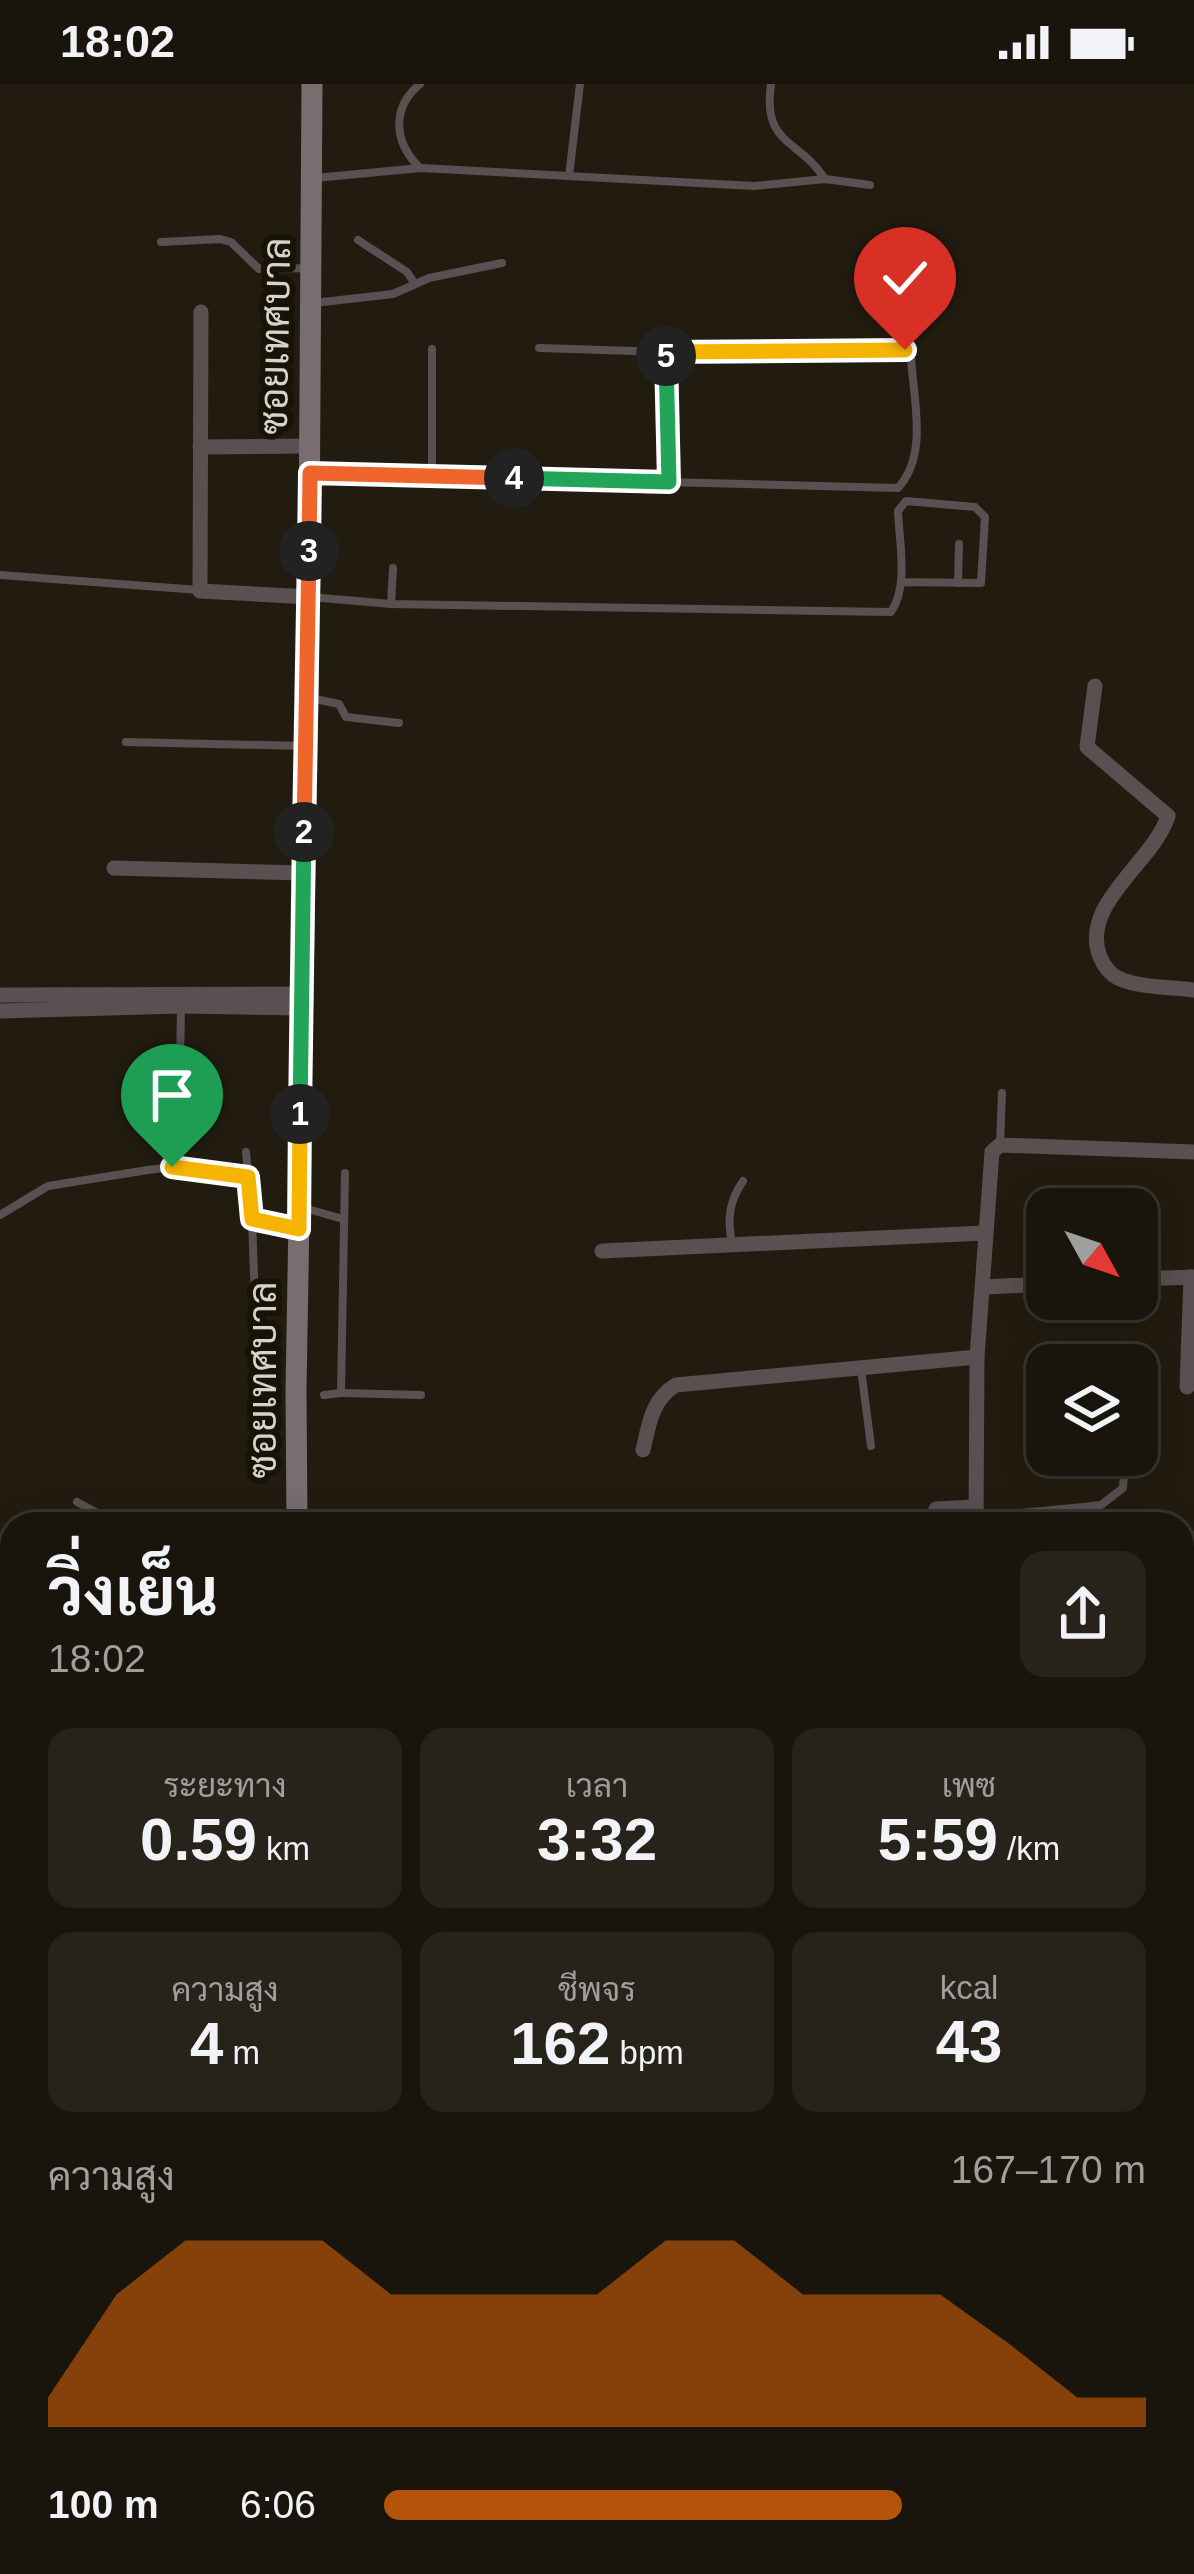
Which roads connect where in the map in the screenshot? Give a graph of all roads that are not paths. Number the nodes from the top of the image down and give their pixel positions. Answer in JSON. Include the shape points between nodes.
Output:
{"nodes":[{"id":1,"x":312,"y":84,"type":"edge"},
{"id":2,"x":580,"y":84,"type":"edge"},
{"id":3,"x":771,"y":84,"type":"edge"},
{"id":4,"x":415,"y":86,"type":"edge"},
{"id":5,"x":421,"y":168,"type":"junction"},
{"id":6,"x":569,"y":176,"type":"junction"},
{"id":7,"x":314,"y":178,"type":"junction"},
{"id":8,"x":825,"y":179,"type":"junction"},
{"id":9,"x":870,"y":185,"type":"dead end"},
{"id":10,"x":358,"y":240,"type":"dead end"},
{"id":11,"x":161,"y":242,"type":"dead end"},
{"id":12,"x":502,"y":262,"type":"dead end"},
{"id":13,"x":311,"y":268,"type":"junction"},
{"id":14,"x":415,"y":284,"type":"junction"},
{"id":15,"x":312,"y":303,"type":"junction"},
{"id":16,"x":201,"y":313,"type":"dead end"},
{"id":17,"x":539,"y":348,"type":"dead end"},
{"id":18,"x":432,"y":349,"type":"dead end"},
{"id":19,"x":666,"y":352,"type":"junction"},
{"id":20,"x":310,"y":446,"type":"junction"},
{"id":21,"x":200,"y":447,"type":"junction"},
{"id":22,"x":310,"y":473,"type":"junction"},
{"id":23,"x":432,"y":476,"type":"junction"},
{"id":24,"x":669,"y":482,"type":"junction"},
{"id":25,"x":959,"y":544,"type":"dead end"},
{"id":26,"x":393,"y":568,"type":"dead end"},
{"id":27,"x":0,"y":575,"type":"edge"},
{"id":28,"x":901,"y":582,"type":"junction"},
{"id":29,"x":958,"y":584,"type":"junction"},
{"id":30,"x":200,"y":591,"type":"junction"},
{"id":31,"x":309,"y":597,"type":"junction"},
{"id":32,"x":391,"y":604,"type":"junction"},
{"id":33,"x":1095,"y":686,"type":"dead end"},
{"id":34,"x":308,"y":698,"type":"junction"},
{"id":35,"x":399,"y":723,"type":"dead end"},
{"id":36,"x":126,"y":742,"type":"dead end"},
{"id":37,"x":307,"y":746,"type":"junction"},
{"id":38,"x":114,"y":868,"type":"dead end"},
{"id":39,"x":303,"y":873,"type":"junction"},
{"id":40,"x":1194,"y":990,"type":"edge"},
{"id":41,"x":0,"y":995,"type":"edge"},
{"id":42,"x":303,"y":1001,"type":"junction"},
{"id":43,"x":181,"y":1006,"type":"junction"},
{"id":44,"x":0,"y":1011,"type":"edge"},
{"id":45,"x":180,"y":1064,"type":"dead end"},
{"id":46,"x":1002,"y":1093,"type":"dead end"},
{"id":47,"x":1000,"y":1145,"type":"junction"},
{"id":48,"x":246,"y":1152,"type":"dead end"},
{"id":49,"x":1194,"y":1152,"type":"edge"},
{"id":50,"x":345,"y":1173,"type":"dead end"},
{"id":51,"x":248,"y":1177,"type":"junction"},
{"id":52,"x":743,"y":1181,"type":"dead end"},
{"id":53,"x":0,"y":1215,"type":"edge"},
{"id":54,"x":299,"y":1218,"type":"junction"},
{"id":55,"x":252,"y":1219,"type":"junction"},
{"id":56,"x":343,"y":1219,"type":"junction"},
{"id":57,"x":983,"y":1233,"type":"junction"},
{"id":58,"x":732,"y":1245,"type":"junction"},
{"id":59,"x":602,"y":1251,"type":"dead end"},
{"id":60,"x":1192,"y":1277,"type":"edge"},
{"id":61,"x":1158,"y":1278,"type":"edge"},
{"id":62,"x":1026,"y":1285,"type":"edge"},
{"id":63,"x":984,"y":1287,"type":"junction"},
{"id":64,"x":256,"y":1329,"type":"dead end"},
{"id":65,"x":976,"y":1357,"type":"junction"},
{"id":66,"x":861,"y":1368,"type":"junction"},
{"id":67,"x":1187,"y":1387,"type":"dead end"},
{"id":68,"x":324,"y":1394,"type":"dead end"},
{"id":69,"x":341,"y":1394,"type":"junction"},
{"id":70,"x":421,"y":1395,"type":"dead end"},
{"id":71,"x":872,"y":1446,"type":"dead end"},
{"id":72,"x":643,"y":1450,"type":"dead end"},
{"id":73,"x":1124,"y":1476,"type":"edge"},
{"id":74,"x":76,"y":1502,"type":"dead end"},
{"id":75,"x":1083,"y":1508,"type":"junction"},
{"id":76,"x":936,"y":1509,"type":"dead end"},
{"id":77,"x":95,"y":1512,"type":"edge"},
{"id":78,"x":297,"y":1512,"type":"edge"},
{"id":79,"x":956,"y":1512,"type":"edge"},
{"id":80,"x":976,"y":1512,"type":"edge"},
{"id":81,"x":1036,"y":1512,"type":"edge"},
{"id":82,"x":1084,"y":1512,"type":"edge"}],
"edges":[{"from":1,"to":7,"type":"street","name":"ซอยเทศบาล"},
{"from":2,"to":6,"type":"lane"},
{"from":3,"to":8,"type":"lane","via":[[773,126]]},
{"from":4,"to":5,"type":"lane","via":[[398,116],[399,136]]},
{"from":5,"to":6,"type":"lane"},
{"from":5,"to":7,"type":"lane"},
{"from":6,"to":8,"type":"lane","via":[[754,186]]},
{"from":7,"to":13,"type":"street","name":"ซอยเทศบาล"},
{"from":8,"to":9,"type":"lane"},
{"from":10,"to":14,"type":"lane"},
{"from":11,"to":13,"type":"lane","via":[[220,239],[259,269]]},
{"from":12,"to":14,"type":"lane"},
{"from":13,"to":15,"type":"street","name":"ซอยเทศบาล"},
{"from":14,"to":15,"type":"lane"},
{"from":15,"to":20,"type":"street","name":"ซอยเทศบาล"},
{"from":16,"to":21,"type":"street"},
{"from":17,"to":19,"type":"lane"},
{"from":18,"to":23,"type":"lane"},
{"from":19,"to":24,"type":"lane"},
{"from":19,"to":24,"type":"lane","via":[[905,350],[917,454],[898,488]]},
{"from":20,"to":21,"type":"street"},
{"from":20,"to":22,"type":"street","name":"ซอยเทศบาล"},
{"from":21,"to":30,"type":"street"},
{"from":22,"to":23,"type":"lane"},
{"from":22,"to":31,"type":"street","name":"ซอยเทศบาล"},
{"from":23,"to":24,"type":"lane"},
{"from":25,"to":29,"type":"lane"},
{"from":26,"to":32,"type":"lane"},
{"from":27,"to":30,"type":"lane"},
{"from":28,"to":29,"type":"lane"},
{"from":28,"to":29,"type":"lane","via":[[898,511],[906,502],[975,507],[985,517],[982,580]]},
{"from":28,"to":32,"type":"lane","via":[[897,606],[879,613]]},
{"from":30,"to":31,"type":"street"},
{"from":31,"to":32,"type":"lane"},
{"from":31,"to":34,"type":"street","name":"ซอยเทศบาล"},
{"from":33,"to":40,"type":"street","via":[[1087,746],[1168,816],[1103,912],[1100,956],[1119,979]]},
{"from":34,"to":35,"type":"lane","via":[[339,704],[346,717]]},
{"from":34,"to":37,"type":"street","name":"ซอยเทศบาล"},
{"from":36,"to":37,"type":"lane"},
{"from":37,"to":39,"type":"street","name":"ซอยเทศบาล"},
{"from":38,"to":39,"type":"street"},
{"from":39,"to":42,"type":"street","name":"ซอยเทศบาล"},
{"from":41,"to":42,"type":"street"},
{"from":42,"to":43,"type":"street"},
{"from":42,"to":54,"type":"street","name":"ซอยเทศบาล"},
{"from":43,"to":44,"type":"street"},
{"from":43,"to":45,"type":"lane"},
{"from":46,"to":47,"type":"lane"},
{"from":47,"to":49,"type":"street"},
{"from":47,"to":57,"type":"street","via":[[992,1152]]},
{"from":48,"to":51,"type":"lane"},
{"from":50,"to":56,"type":"lane"},
{"from":51,"to":53,"type":"lane","via":[[148,1170],[48,1186]]},
{"from":51,"to":55,"type":"lane"},
{"from":52,"to":58,"type":"lane","via":[[730,1208]]},
{"from":54,"to":55,"type":"lane"},
{"from":54,"to":56,"type":"lane"},
{"from":54,"to":78,"type":"street","name":"ซอยเทศบาล"},
{"from":55,"to":64,"type":"lane"},
{"from":56,"to":69,"type":"lane"},
{"from":57,"to":58,"type":"street"},
{"from":57,"to":63,"type":"street"},
{"from":58,"to":59,"type":"street"},
{"from":60,"to":61,"type":"street"},
{"from":60,"to":67,"type":"street"},
{"from":62,"to":63,"type":"street"},
{"from":63,"to":65,"type":"street"},
{"from":65,"to":66,"type":"street"},
{"from":65,"to":80,"type":"street"},
{"from":66,"to":71,"type":"lane"},
{"from":66,"to":72,"type":"street","via":[[676,1385],[662,1394]]},
{"from":68,"to":69,"type":"lane"},
{"from":69,"to":70,"type":"lane"},
{"from":73,"to":75,"type":"lane","via":[[1123,1488]]},
{"from":74,"to":77,"type":"lane"},
{"from":75,"to":81,"type":"lane"},
{"from":75,"to":82,"type":"lane"},
{"from":76,"to":79,"type":"street"}]}
